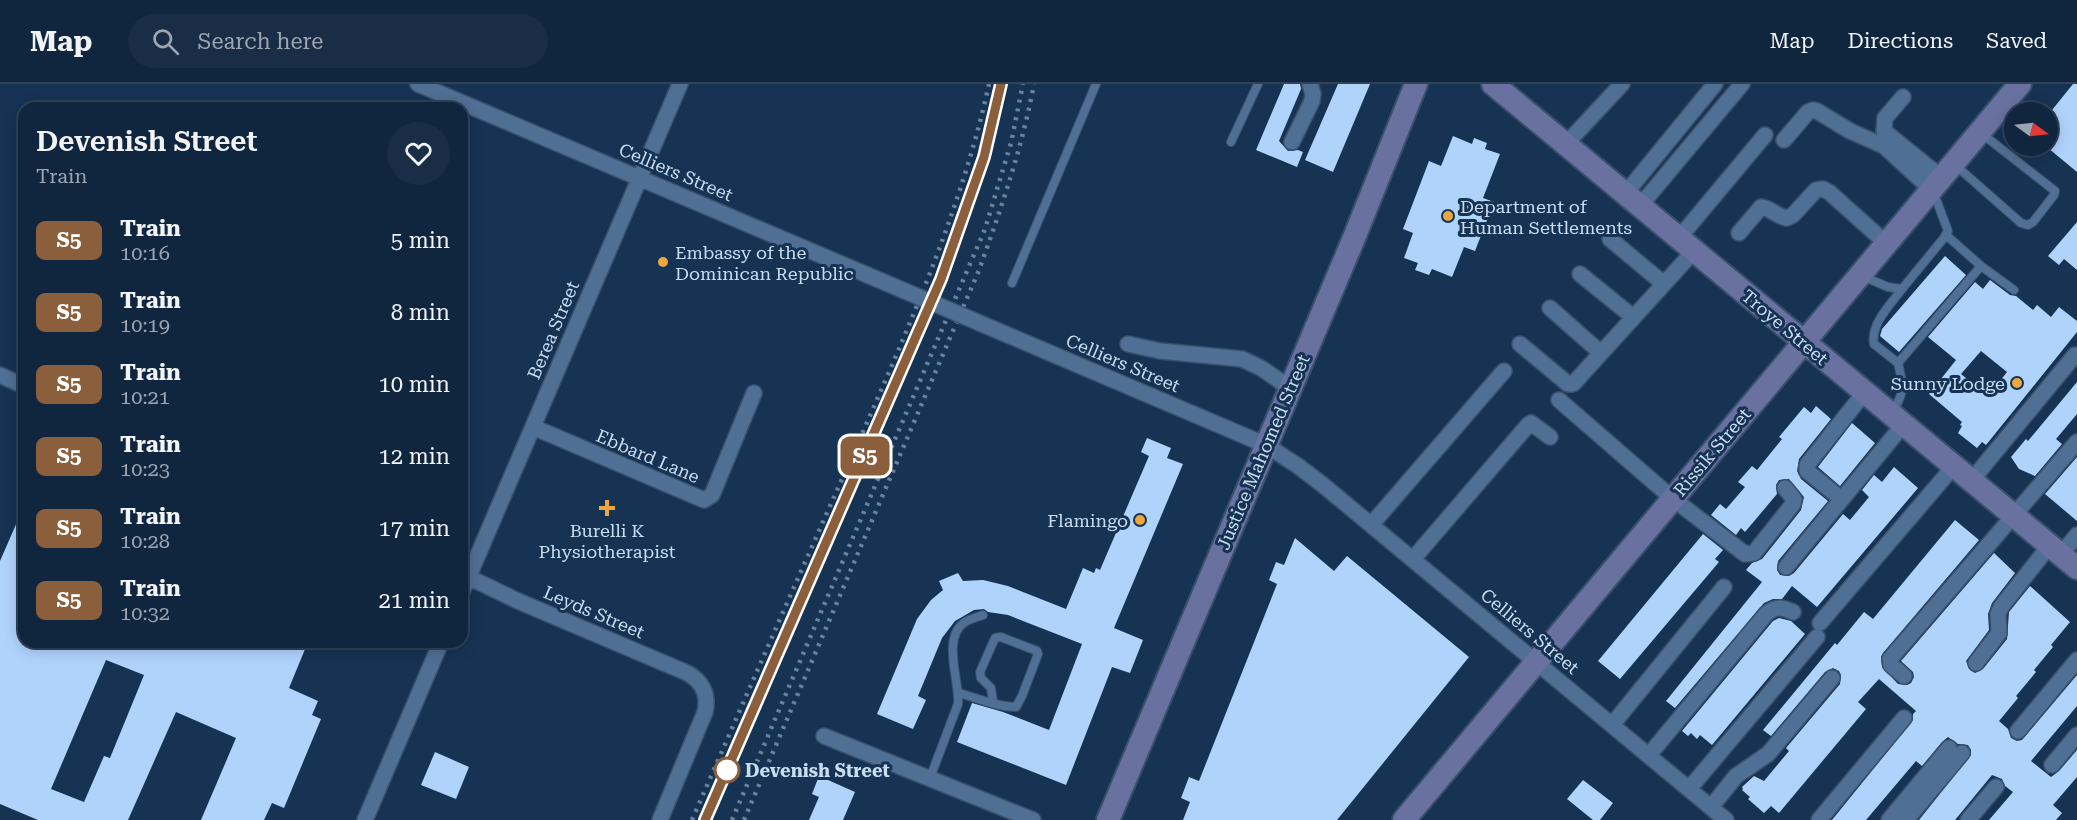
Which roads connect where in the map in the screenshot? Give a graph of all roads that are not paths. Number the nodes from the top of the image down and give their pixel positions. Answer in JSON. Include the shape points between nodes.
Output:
{"nodes":[{"id":1,"x":418,"y":84,"type":"edge"},
{"id":2,"x":680,"y":84,"type":"edge"},
{"id":3,"x":1096,"y":84,"type":"edge"},
{"id":4,"x":1258,"y":84,"type":"edge"},
{"id":5,"x":1310,"y":84,"type":"edge"},
{"id":6,"x":1416,"y":84,"type":"edge"},
{"id":7,"x":1622,"y":84,"type":"edge"},
{"id":8,"x":1715,"y":84,"type":"edge"},
{"id":9,"x":1742,"y":84,"type":"edge"},
{"id":10,"x":2020,"y":84,"type":"edge"},
{"id":11,"x":1496,"y":85,"type":"edge"},
{"id":12,"x":1903,"y":97,"type":"dead end"},
{"id":13,"x":461,"y":102,"type":"edge"},
{"id":14,"x":468,"y":105,"type":"edge"},
{"id":15,"x":1980,"y":132,"type":"junction"},
{"id":16,"x":1765,"y":135,"type":"dead end"},
{"id":17,"x":1784,"y":140,"type":"dead end"},
{"id":18,"x":1231,"y":142,"type":"dead end"},
{"id":19,"x":1293,"y":142,"type":"dead end"},
{"id":20,"x":1566,"y":144,"type":"junction"},
{"id":21,"x":640,"y":177,"type":"junction"},
{"id":22,"x":1943,"y":177,"type":"junction"},
{"id":23,"x":1633,"y":200,"type":"junction"},
{"id":24,"x":1739,"y":233,"type":"dead end"},
{"id":25,"x":1946,"y":235,"type":"junction"},
{"id":26,"x":1610,"y":239,"type":"dead end"},
{"id":27,"x":1686,"y":244,"type":"junction"},
{"id":28,"x":1887,"y":244,"type":"junction"},
{"id":29,"x":1981,"y":266,"type":"junction"},
{"id":30,"x":1580,"y":274,"type":"dead end"},
{"id":31,"x":1860,"y":275,"type":"junction"},
{"id":32,"x":1012,"y":283,"type":"dead end"},
{"id":33,"x":1664,"y":284,"type":"junction"},
{"id":34,"x":1902,"y":289,"type":"junction"},
{"id":35,"x":2014,"y":290,"type":"dead end"},
{"id":36,"x":1550,"y":308,"type":"dead end"},
{"id":37,"x":1633,"y":317,"type":"junction"},
{"id":38,"x":1804,"y":343,"type":"junction"},
{"id":39,"x":1128,"y":344,"type":"dead end"},
{"id":40,"x":1520,"y":344,"type":"dead end"},
{"id":41,"x":1601,"y":352,"type":"junction"},
{"id":42,"x":2076,"y":361,"type":"edge"},
{"id":43,"x":1898,"y":363,"type":"junction"},
{"id":44,"x":1504,"y":371,"type":"dead end"},
{"id":45,"x":0,"y":375,"type":"edge"},
{"id":46,"x":18,"y":383,"type":"edge"},
{"id":47,"x":1290,"y":388,"type":"junction"},
{"id":48,"x":754,"y":393,"type":"dead end"},
{"id":49,"x":1864,"y":393,"type":"junction"},
{"id":50,"x":1559,"y":400,"type":"dead end"},
{"id":51,"x":1898,"y":420,"type":"junction"},
{"id":52,"x":533,"y":427,"type":"junction"},
{"id":53,"x":1550,"y":437,"type":"dead end"},
{"id":54,"x":2077,"y":442,"type":"edge"},
{"id":55,"x":1266,"y":445,"type":"junction"},
{"id":56,"x":1954,"y":466,"type":"junction"},
{"id":57,"x":1975,"y":484,"type":"junction"},
{"id":58,"x":1785,"y":488,"type":"dead end"},
{"id":59,"x":1834,"y":493,"type":"dead end"},
{"id":60,"x":1672,"y":498,"type":"junction"},
{"id":61,"x":2013,"y":514,"type":"junction"},
{"id":62,"x":1371,"y":525,"type":"junction"},
{"id":63,"x":2077,"y":534,"type":"edge"},
{"id":64,"x":2063,"y":556,"type":"edge"},
{"id":65,"x":1413,"y":559,"type":"junction"},
{"id":66,"x":1786,"y":567,"type":"dead end"},
{"id":67,"x":468,"y":569,"type":"edge"},
{"id":68,"x":468,"y":577,"type":"edge"},
{"id":69,"x":1724,"y":587,"type":"dead end"},
{"id":70,"x":1792,"y":612,"type":"dead end"},
{"id":71,"x":983,"y":615,"type":"dead end"},
{"id":72,"x":438,"y":648,"type":"edge"},
{"id":73,"x":2077,"y":660,"type":"edge"},
{"id":74,"x":1535,"y":661,"type":"junction"},
{"id":75,"x":1976,"y":663,"type":"dead end"},
{"id":76,"x":1904,"y":676,"type":"dead end"},
{"id":77,"x":1832,"y":678,"type":"dead end"},
{"id":78,"x":959,"y":693,"type":"junction"},
{"id":79,"x":993,"y":702,"type":"junction"},
{"id":80,"x":1904,"y":718,"type":"dead end"},
{"id":81,"x":1612,"y":725,"type":"junction"},
{"id":82,"x":2018,"y":731,"type":"dead end"},
{"id":83,"x":2077,"y":735,"type":"edge"},
{"id":84,"x":824,"y":736,"type":"dead end"},
{"id":85,"x":1649,"y":755,"type":"junction"},
{"id":86,"x":2052,"y":765,"type":"dead end"},
{"id":87,"x":930,"y":778,"type":"junction"},
{"id":88,"x":1996,"y":787,"type":"dead end"},
{"id":89,"x":1689,"y":789,"type":"junction"},
{"id":90,"x":1995,"y":804,"type":"dead end"},
{"id":91,"x":1711,"y":807,"type":"junction"},
{"id":92,"x":365,"y":820,"type":"edge"},
{"id":93,"x":660,"y":820,"type":"edge"},
{"id":94,"x":1033,"y":820,"type":"edge"},
{"id":95,"x":1108,"y":820,"type":"edge"},
{"id":96,"x":1404,"y":820,"type":"edge"},
{"id":97,"x":1726,"y":820,"type":"edge"},
{"id":98,"x":1819,"y":820,"type":"edge"},
{"id":99,"x":1889,"y":820,"type":"edge"},
{"id":100,"x":1906,"y":820,"type":"edge"},
{"id":101,"x":1968,"y":820,"type":"edge"},
{"id":102,"x":1981,"y":820,"type":"edge"}],
"edges":[{"from":1,"to":13,"type":"street","name":"Celliers Street"},
{"from":2,"to":21,"type":"street","name":"Berea Street"},
{"from":3,"to":32,"type":"lane"},
{"from":4,"to":18,"type":"lane"},
{"from":5,"to":19,"type":"street","via":[[1312,101]]},
{"from":6,"to":47,"type":"main road","name":"Justice Mahomed Street"},
{"from":7,"to":20,"type":"street"},
{"from":8,"to":23,"type":"street"},
{"from":9,"to":23,"type":"street"},
{"from":10,"to":15,"type":"main road","name":"Rissik Street"},
{"from":11,"to":20,"type":"main road","name":"Troye Street"},
{"from":12,"to":22,"type":"street","via":[[1885,118],[1884,131]]},
{"from":14,"to":21,"type":"street","name":"Celliers Street"},
{"from":15,"to":22,"type":"main road","name":"Rissik Street"},
{"from":15,"to":22,"type":"lane","via":[[2055,191],[2033,222],[2021,223]]},
{"from":16,"to":27,"type":"street"},
{"from":17,"to":22,"type":"street","via":[[1813,110]]},
{"from":20,"to":23,"type":"main road","name":"Troye Street"},
{"from":21,"to":52,"type":"street","name":"Berea Street"},
{"from":21,"to":55,"type":"street","name":"Celliers Street","bridge":true},
{"from":22,"to":25,"type":"lane"},
{"from":22,"to":28,"type":"main road","name":"Rissik Street"},
{"from":23,"to":27,"type":"main road","name":"Troye Street"},
{"from":24,"to":28,"type":"street","via":[[1761,207],[1787,218],[1816,190],[1823,189]]},
{"from":25,"to":29,"type":"lane"},
{"from":25,"to":34,"type":"lane"},
{"from":26,"to":33,"type":"street"},
{"from":27,"to":33,"type":"street"},
{"from":27,"to":38,"type":"main road","name":"Troye Street"},
{"from":28,"to":31,"type":"main road","name":"Rissik Street"},
{"from":29,"to":35,"type":"lane"},
{"from":29,"to":43,"type":"lane"},
{"from":30,"to":37,"type":"street"},
{"from":31,"to":34,"type":"lane"},
{"from":31,"to":38,"type":"main road","name":"Rissik Street"},
{"from":33,"to":37,"type":"street"},
{"from":34,"to":43,"type":"lane","via":[[1882,316],[1873,338],[1874,344]]},
{"from":36,"to":41,"type":"street"},
{"from":37,"to":41,"type":"street"},
{"from":38,"to":49,"type":"main road","name":"Troye Street"},
{"from":38,"to":60,"type":"main road","name":"Rissik Street"},
{"from":39,"to":47,"type":"street","via":[[1242,359]]},
{"from":40,"to":41,"type":"street","via":[[1570,384]]},
{"from":42,"to":57,"type":"street"},
{"from":43,"to":51,"type":"lane","via":[[1903,392]]},
{"from":44,"to":62,"type":"street"},
{"from":45,"to":46,"type":"street"},
{"from":47,"to":55,"type":"main road","name":"Justice Mahomed Street"},
{"from":48,"to":52,"type":"street","name":"Ebbard Lane","via":[[712,495],[704,500]]},
{"from":49,"to":51,"type":"main road","name":"Troye Street"},
{"from":49,"to":59,"type":"street","via":[[1807,465],[1806,471]]},
{"from":50,"to":60,"type":"street"},
{"from":51,"to":56,"type":"main road","name":"Troye Street"},
{"from":51,"to":66,"type":"street"},
{"from":52,"to":67,"type":"street","name":"Berea Street"},
{"from":53,"to":65,"type":"street","via":[[1536,424],[1528,425]]},
{"from":54,"to":61,"type":"street"},
{"from":55,"to":62,"type":"street","name":"Celliers Street","via":[[1307,472]]},
{"from":55,"to":95,"type":"main road","name":"Justice Mahomed Street"},
{"from":56,"to":57,"type":"main road","name":"Troye Street"},
{"from":56,"to":89,"type":"street"},
{"from":57,"to":61,"type":"main road","name":"Troye Street"},
{"from":58,"to":60,"type":"street","via":[[1794,504],[1750,554],[1741,552]]},
{"from":60,"to":74,"type":"main road","name":"Rissik Street"},
{"from":61,"to":64,"type":"main road","name":"Troye Street"},
{"from":61,"to":76,"type":"street","via":[[1890,659],[1891,665]]},
{"from":62,"to":65,"type":"street","name":"Celliers Street"},
{"from":63,"to":64,"type":"street"},
{"from":64,"to":75,"type":"street","via":[[2001,608],[1999,633]]},
{"from":65,"to":74,"type":"street","name":"Celliers Street"},
{"from":68,"to":93,"type":"street","name":"Leyds Street","via":[[696,678],[704,691],[703,719]]},
{"from":69,"to":81,"type":"street"},
{"from":70,"to":85,"type":"street","via":[[1780,607],[1766,614]]},
{"from":71,"to":78,"type":"lane","via":[[959,628],[952,649]]},
{"from":72,"to":92,"type":"street"},
{"from":73,"to":82,"type":"street"},
{"from":74,"to":81,"type":"street","name":"Celliers Street"},
{"from":74,"to":96,"type":"main road","name":"Rissik Street"},
{"from":77,"to":91,"type":"street","via":[[1768,754],[1736,777]]},
{"from":78,"to":79,"type":"lane"},
{"from":78,"to":87,"type":"lane"},
{"from":79,"to":79,"type":"lane","via":[[1016,707],[1037,651],[995,638],[980,672],[991,687]]},
{"from":80,"to":98,"type":"street"},
{"from":81,"to":85,"type":"street","name":"Celliers Street"},
{"from":83,"to":86,"type":"street"},
{"from":84,"to":87,"type":"street"},
{"from":85,"to":89,"type":"street","name":"Celliers Street"},
{"from":87,"to":94,"type":"street"},
{"from":88,"to":101,"type":"street"},
{"from":89,"to":91,"type":"street","name":"Celliers Street"},
{"from":90,"to":102,"type":"street"},
{"from":91,"to":97,"type":"street","name":"Celliers Street"},
{"from":99,"to":100,"type":"street","via":[[1956,750]]}]}
